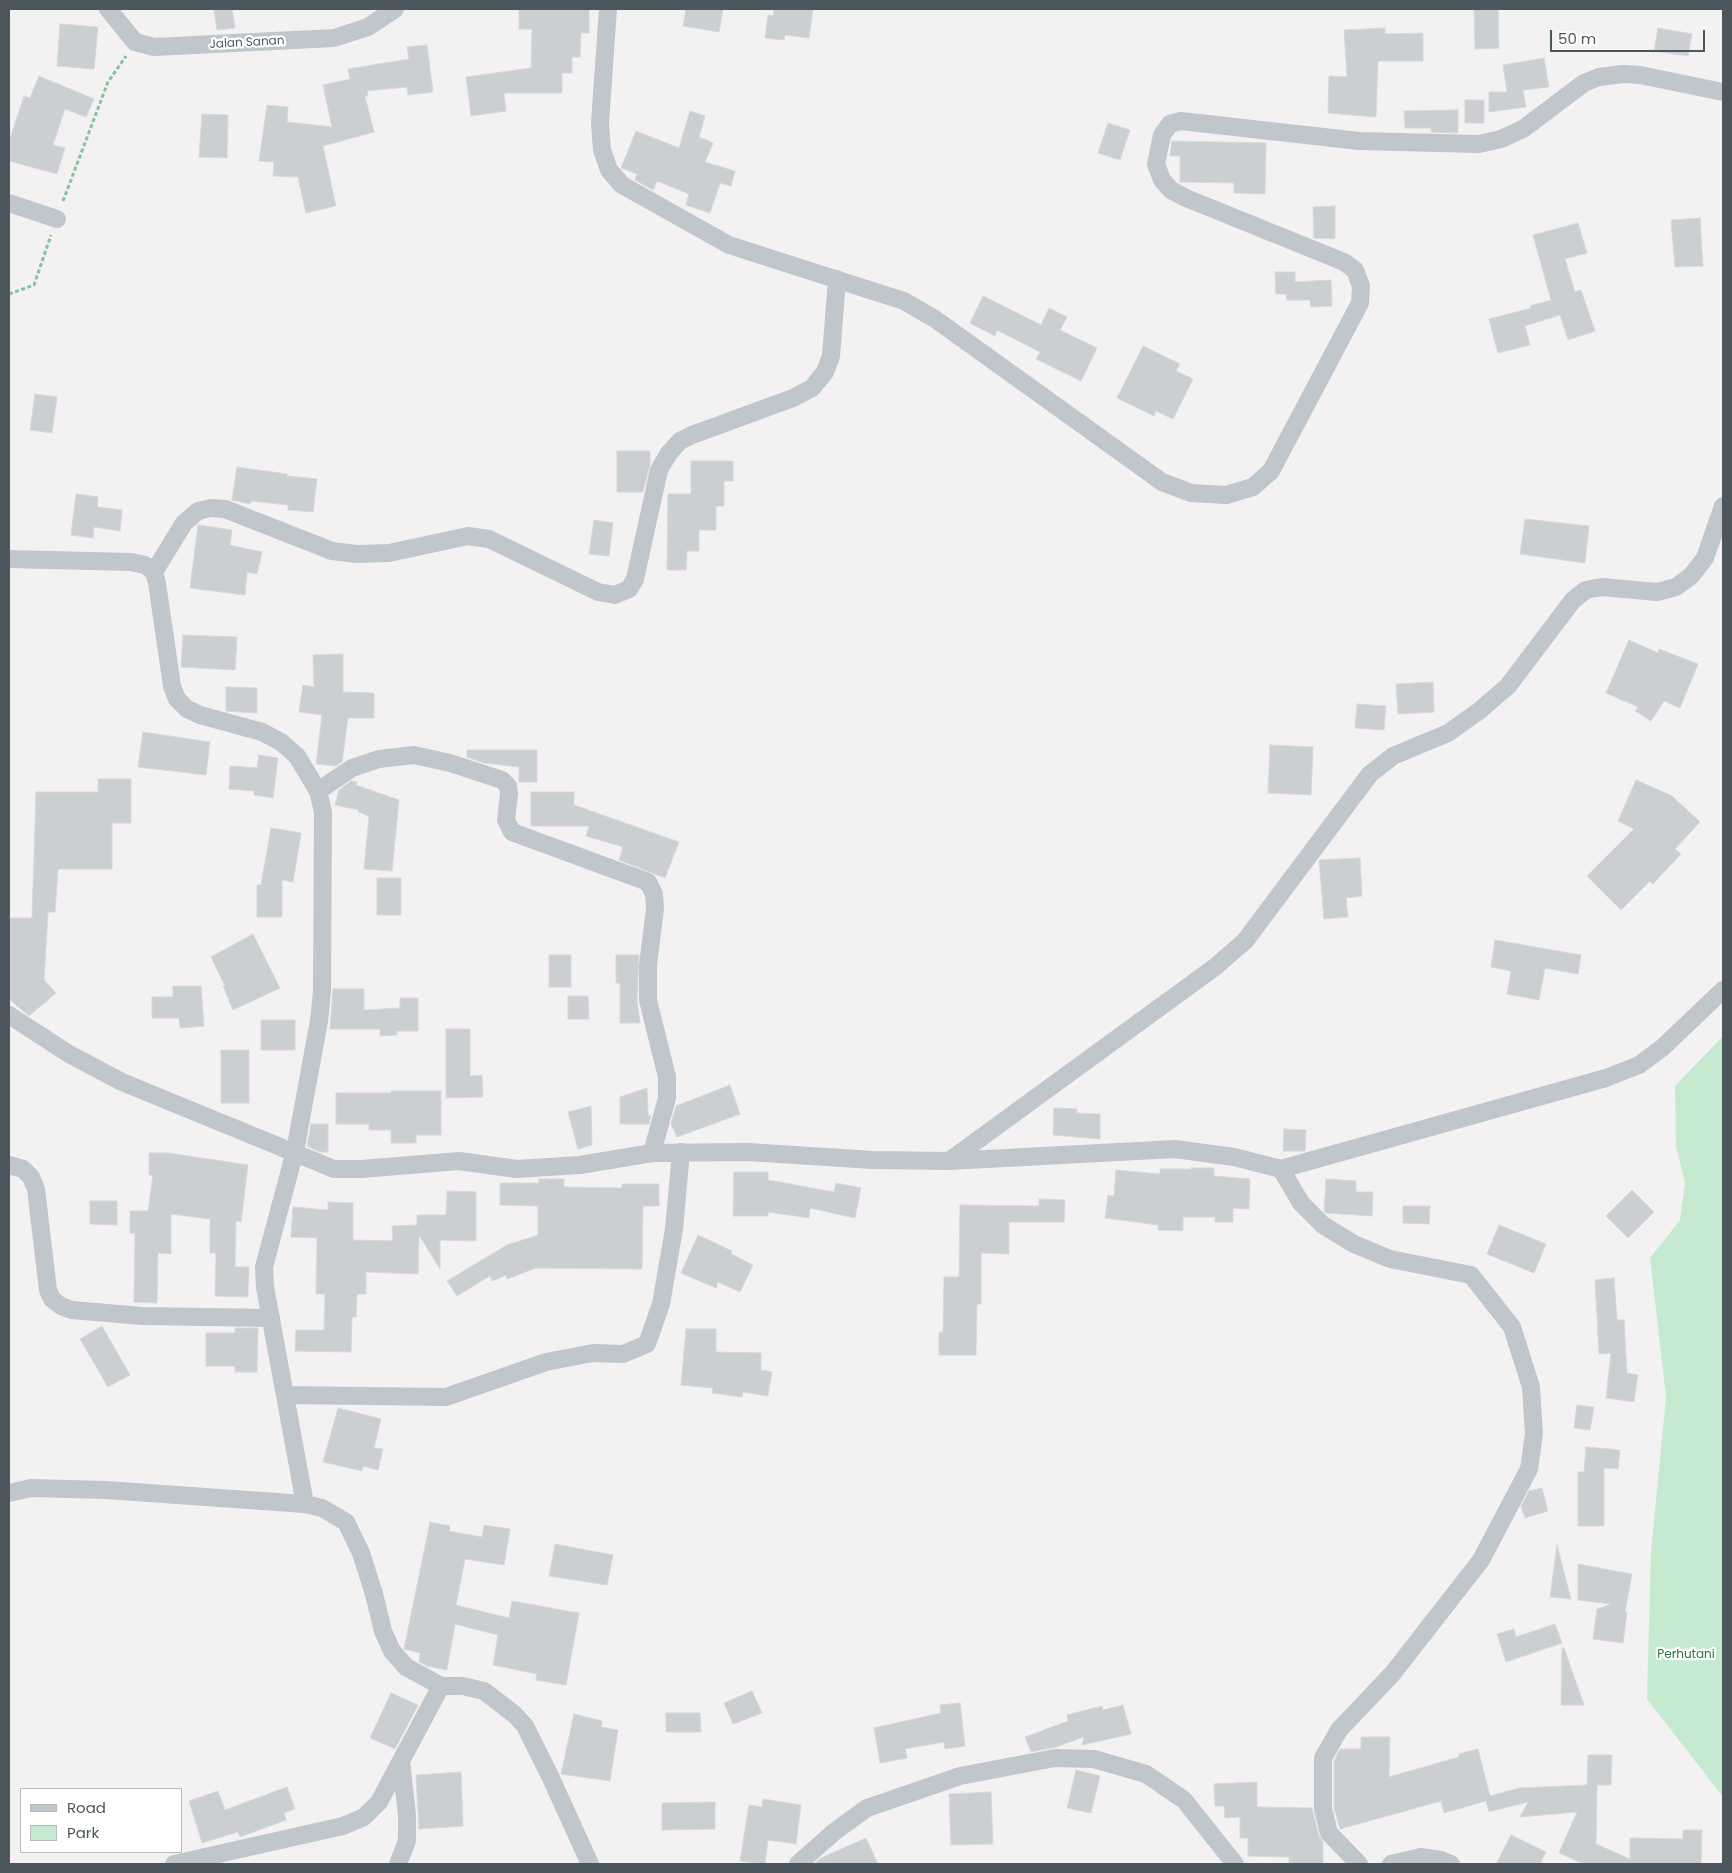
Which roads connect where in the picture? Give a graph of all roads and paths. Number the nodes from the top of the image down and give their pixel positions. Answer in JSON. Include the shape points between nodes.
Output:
{"nodes":[{"id":1,"x":108,"y":9,"type":"edge"},
{"id":2,"x":395,"y":9,"type":"edge"},
{"id":3,"x":608,"y":9,"type":"edge"},
{"id":4,"x":135,"y":42,"type":"junction"},
{"id":5,"x":1723,"y":92,"type":"edge"},
{"id":6,"x":9,"y":203,"type":"edge"},
{"id":7,"x":57,"y":218,"type":"junction"},
{"id":8,"x":837,"y":279,"type":"junction"},
{"id":9,"x":9,"y":294,"type":"edge"},
{"id":10,"x":1723,"y":506,"type":"edge"},
{"id":11,"x":9,"y":559,"type":"edge"},
{"id":12,"x":154,"y":572,"type":"junction"},
{"id":13,"x":318,"y":792,"type":"junction"},
{"id":14,"x":1723,"y":990,"type":"edge"},
{"id":15,"x":10,"y":1019,"type":"edge"},
{"id":16,"x":295,"y":1151,"type":"junction"},
{"id":17,"x":681,"y":1152,"type":"junction"},
{"id":18,"x":652,"y":1153,"type":"junction"},
{"id":19,"x":948,"y":1161,"type":"junction"},
{"id":20,"x":9,"y":1165,"type":"edge"},
{"id":21,"x":1281,"y":1169,"type":"junction"},
{"id":22,"x":271,"y":1318,"type":"junction"},
{"id":23,"x":285,"y":1395,"type":"junction"},
{"id":24,"x":9,"y":1493,"type":"edge"},
{"id":25,"x":305,"y":1504,"type":"junction"},
{"id":26,"x":441,"y":1686,"type":"junction"},
{"id":27,"x":401,"y":1761,"type":"junction"},
{"id":28,"x":174,"y":1864,"type":"edge"},
{"id":29,"x":398,"y":1864,"type":"edge"},
{"id":30,"x":590,"y":1864,"type":"edge"},
{"id":31,"x":798,"y":1864,"type":"edge"},
{"id":32,"x":1235,"y":1864,"type":"edge"},
{"id":33,"x":1359,"y":1864,"type":"edge"},
{"id":34,"x":1391,"y":1864,"type":"edge"},
{"id":35,"x":1451,"y":1864,"type":"edge"}],
"edges":[{"from":1,"to":4,"type":"street"},
{"from":2,"to":4,"type":"street","name":"Jalan Sanan","via":[[368,27],[334,38],[186,47],[154,47]]},
{"from":3,"to":8,"type":"street","via":[[600,123],[602,150],[609,170],[622,185],[729,245]]},
{"from":4,"to":7,"type":"path","via":[[108,82]]},
{"from":5,"to":8,"type":"street","via":[[1640,75],[1599,77],[1584,83],[1522,129],[1501,139],[1479,144],[1358,141],[1181,122],[1170,124],[1162,135],[1156,164],[1162,180],[1171,190],[1344,262],[1355,270],[1361,286],[1360,303],[1271,471],[1253,487],[1226,495],[1191,494],[1162,482],[935,319],[904,302]]},
{"from":6,"to":7,"type":"street"},
{"from":7,"to":9,"type":"path","via":[[34,285]]},
{"from":8,"to":12,"type":"street","via":[[830,356],[825,372],[812,388],[794,398],[692,435],[669,453],[659,470],[635,579],[629,589],[615,595],[598,592],[489,539],[468,536],[389,553],[357,554],[332,551],[225,509],[211,508],[198,511],[184,523]]},
{"from":10,"to":19,"type":"street","via":[[1705,558],[1691,576],[1676,587],[1657,592],[1602,587],[1586,590],[1573,600],[1508,686],[1479,711],[1448,733],[1392,756],[1370,774],[1237,947],[1216,967]]},
{"from":11,"to":12,"type":"street","via":[[131,562],[145,565]]},
{"from":12,"to":13,"type":"street","via":[[172,686],[177,699],[186,709],[200,715],[262,732],[281,742],[297,756]]},
{"from":13,"to":16,"type":"street","via":[[323,812],[322,991]]},
{"from":13,"to":18,"type":"street","via":[[352,768],[379,759],[414,755],[450,762],[502,780],[508,786],[506,820],[512,832],[648,882],[654,894],[655,910],[648,964],[648,1000],[667,1077],[667,1098]]},
{"from":14,"to":21,"type":"street","via":[[1662,1048],[1639,1065],[1614,1075]]},
{"from":15,"to":16,"type":"street","via":[[122,1082]]},
{"from":16,"to":18,"type":"street","via":[[334,1169],[459,1161],[517,1169],[580,1165]]},
{"from":16,"to":22,"type":"street","via":[[264,1267]]},
{"from":17,"to":18,"type":"street"},
{"from":17,"to":19,"type":"street"},
{"from":17,"to":23,"type":"street","via":[[674,1230],[661,1304],[647,1344],[623,1354],[593,1353],[546,1362],[446,1397]]},
{"from":19,"to":21,"type":"street","via":[[1175,1149],[1234,1156]]},
{"from":20,"to":22,"type":"street","via":[[23,1169],[36,1189],[48,1290],[52,1299],[61,1306],[72,1310],[142,1316]]},
{"from":21,"to":33,"type":"street","via":[[1301,1203],[1323,1225],[1354,1244],[1390,1259],[1471,1275],[1512,1327],[1531,1387],[1534,1434],[1529,1469],[1481,1560],[1393,1673],[1339,1730],[1323,1758],[1323,1809],[1329,1833]]},
{"from":22,"to":23,"type":"street"},
{"from":23,"to":25,"type":"street"},
{"from":24,"to":25,"type":"street","via":[[32,1488],[106,1490]]},
{"from":25,"to":26,"type":"street","via":[[322,1508],[346,1522],[361,1553],[383,1631],[392,1651],[406,1667]]},
{"from":26,"to":27,"type":"street"},
{"from":26,"to":30,"type":"street","via":[[463,1686],[484,1691],[502,1703],[525,1726]]},
{"from":27,"to":28,"type":"street","via":[[379,1802],[364,1817],[343,1826]]},
{"from":27,"to":29,"type":"street","via":[[407,1841]]},
{"from":31,"to":32,"type":"street","via":[[867,1808],[960,1776],[1055,1758],[1094,1759],[1146,1774],[1184,1800]]},
{"from":34,"to":35,"type":"street","via":[[1421,1857]]}]}
